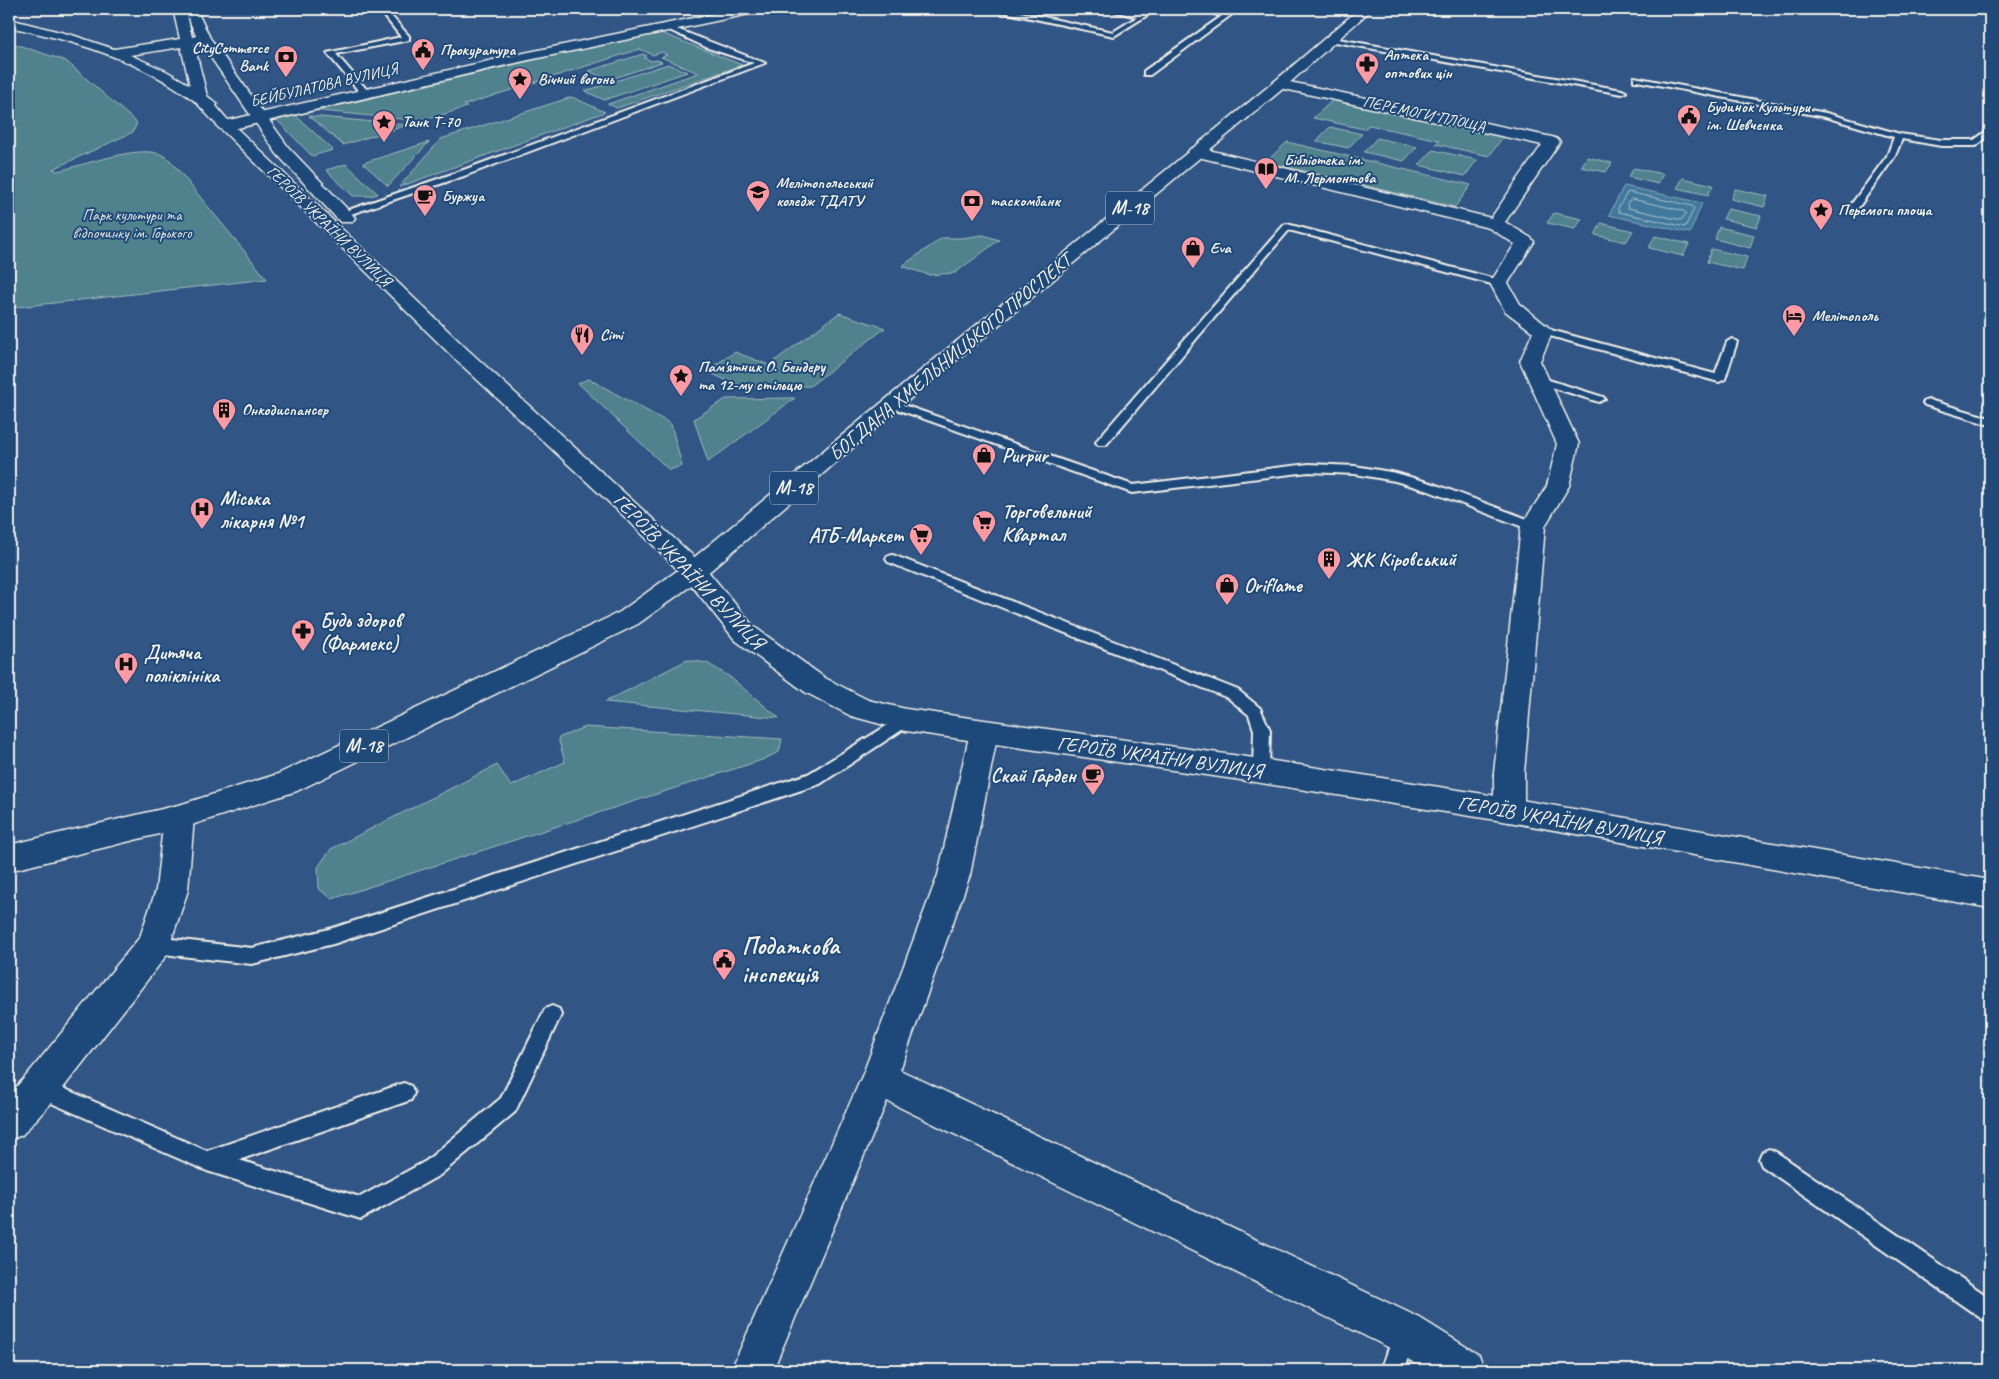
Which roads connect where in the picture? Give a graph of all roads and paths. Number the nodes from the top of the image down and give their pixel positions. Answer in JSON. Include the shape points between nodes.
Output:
{"nodes":[{"id":1,"x":179,"y":9,"type":"edge"},
{"id":2,"x":190,"y":9,"type":"edge"},
{"id":3,"x":382,"y":9,"type":"edge"},
{"id":4,"x":754,"y":9,"type":"edge"},
{"id":5,"x":998,"y":9,"type":"edge"},
{"id":6,"x":1109,"y":9,"type":"edge"},
{"id":7,"x":1154,"y":9,"type":"edge"},
{"id":8,"x":1197,"y":9,"type":"edge"},
{"id":9,"x":1366,"y":9,"type":"edge"},
{"id":10,"x":1143,"y":16,"type":"junction"},
{"id":11,"x":9,"y":23,"type":"edge"},
{"id":12,"x":667,"y":27,"type":"junction"},
{"id":13,"x":204,"y":38,"type":"junction"},
{"id":14,"x":1330,"y":39,"type":"junction"},
{"id":15,"x":187,"y":42,"type":"junction"},
{"id":16,"x":113,"y":53,"type":"junction"},
{"id":17,"x":1147,"y":73,"type":"dead end"},
{"id":18,"x":1636,"y":79,"type":"dead end"},
{"id":19,"x":1280,"y":84,"type":"junction"},
{"id":20,"x":1622,"y":92,"type":"dead end"},
{"id":21,"x":365,"y":93,"type":"junction"},
{"id":22,"x":200,"y":98,"type":"junction"},
{"id":23,"x":258,"y":118,"type":"junction"},
{"id":24,"x":232,"y":124,"type":"junction"},
{"id":25,"x":1990,"y":132,"type":"edge"},
{"id":26,"x":1898,"y":136,"type":"junction"},
{"id":27,"x":283,"y":151,"type":"junction"},
{"id":28,"x":1196,"y":152,"type":"junction"},
{"id":29,"x":1855,"y":206,"type":"dead end"},
{"id":30,"x":342,"y":214,"type":"junction"},
{"id":31,"x":1495,"y":224,"type":"junction"},
{"id":32,"x":1499,"y":283,"type":"junction"},
{"id":33,"x":1543,"y":330,"type":"junction"},
{"id":34,"x":1732,"y":342,"type":"dead end"},
{"id":35,"x":460,"y":353,"type":"junction"},
{"id":36,"x":1539,"y":380,"type":"junction"},
{"id":37,"x":1599,"y":399,"type":"dead end"},
{"id":38,"x":1929,"y":403,"type":"dead end"},
{"id":39,"x":892,"y":404,"type":"junction"},
{"id":40,"x":1990,"y":422,"type":"edge"},
{"id":41,"x":1102,"y":442,"type":"dead end"},
{"id":42,"x":1533,"y":526,"type":"junction"},
{"id":43,"x":892,"y":559,"type":"dead end"},
{"id":44,"x":694,"y":571,"type":"junction"},
{"id":45,"x":906,"y":720,"type":"junction"},
{"id":46,"x":984,"y":732,"type":"junction"},
{"id":47,"x":1261,"y":771,"type":"junction"},
{"id":48,"x":1509,"y":810,"type":"junction"},
{"id":49,"x":179,"y":817,"type":"junction"},
{"id":50,"x":9,"y":858,"type":"edge"},
{"id":51,"x":1990,"y":894,"type":"edge"},
{"id":52,"x":154,"y":945,"type":"junction"},
{"id":53,"x":552,"y":1015,"type":"dead end"},
{"id":54,"x":878,"y":1078,"type":"junction"},
{"id":55,"x":40,"y":1088,"type":"junction"},
{"id":56,"x":404,"y":1093,"type":"dead end"},
{"id":57,"x":9,"y":1122,"type":"edge"},
{"id":58,"x":1769,"y":1159,"type":"dead end"},
{"id":59,"x":207,"y":1161,"type":"junction"},
{"id":60,"x":1990,"y":1311,"type":"edge"},
{"id":61,"x":1405,"y":1333,"type":"junction"},
{"id":62,"x":752,"y":1370,"type":"edge"},
{"id":63,"x":1393,"y":1370,"type":"edge"},
{"id":64,"x":1464,"y":1370,"type":"edge"}],
"edges":[{"from":1,"to":15,"type":"main road","name":"ГЕРОЇВ УКРАЇНИ ВУЛИЦЯ"},
{"from":2,"to":13,"type":"main road","name":"ГЕРОЇВ УКРАЇНИ ВУЛИЦЯ"},
{"from":3,"to":21,"type":"lane","via":[[406,38],[331,53]]},
{"from":4,"to":12,"type":"main road","name":"БЕЙБУЛАТОВА ВУЛИЦЯ"},
{"from":5,"to":10,"type":"lane","via":[[1114,34]]},
{"from":6,"to":10,"type":"lane"},
{"from":7,"to":10,"type":"lane"},
{"from":8,"to":17,"type":"lane","via":[[1228,15]]},
{"from":9,"to":14,"type":"main road","name":"БОГДАНА ХМЕЛЬНИЦЬКОГО ПРОСПЕКТ","number":"М-18"},
{"from":11,"to":16,"type":"main road","via":[[36,28]]},
{"from":12,"to":21,"type":"main road","name":"БЕЙБУЛАТОВА ВУЛИЦЯ"},
{"from":12,"to":30,"type":"lane","via":[[761,63],[461,174]]},
{"from":13,"to":15,"type":"main road"},
{"from":13,"to":23,"type":"main road","name":"ГЕРОЇВ УКРАЇНИ ВУЛИЦЯ"},
{"from":14,"to":19,"type":"main road","name":"БОГДАНА ХМЕЛЬНИЦЬКОГО ПРОСПЕКТ","number":"М-18"},
{"from":14,"to":20,"type":"lane"},
{"from":15,"to":16,"type":"main road"},
{"from":15,"to":22,"type":"main road","name":"ГЕРОЇВ УКРАЇНИ ВУЛИЦЯ"},
{"from":16,"to":22,"type":"main road","via":[[162,75]]},
{"from":18,"to":26,"type":"lane","via":[[1826,116]]},
{"from":19,"to":28,"type":"main road","name":"БОГДАНА ХМЕЛЬНИЦЬКОГО ПРОСПЕКТ","number":"М-18"},
{"from":19,"to":31,"type":"main road","name":"ПЕРЕМОГИ ПЛОЩА","via":[[1552,142]]},
{"from":21,"to":23,"type":"main road","name":"БЕЙБУЛАТОВА ВУЛИЦЯ"},
{"from":22,"to":24,"type":"main road","name":"ГЕРОЇВ УКРАЇНИ ВУЛИЦЯ"},
{"from":23,"to":24,"type":"main road","name":"БЕЙБУЛАТОВА ВУЛИЦЯ"},
{"from":23,"to":27,"type":"main road","name":"ГЕРОЇВ УКРАЇНИ ВУЛИЦЯ"},
{"from":24,"to":27,"type":"main road","name":"ГЕРОЇВ УКРАЇНИ ВУЛИЦЯ"},
{"from":24,"to":35,"type":"main road","name":"ГЕРОЇВ УКРАЇНИ ВУЛИЦЯ"},
{"from":25,"to":26,"type":"lane","via":[[1976,143],[1941,143]]},
{"from":26,"to":29,"type":"lane","via":[[1891,156]]},
{"from":27,"to":30,"type":"main road","name":"ГЕРОЇВ УКРАЇНИ ВУЛИЦЯ"},
{"from":28,"to":31,"type":"main road"},
{"from":28,"to":39,"type":"main road","name":"БОГДАНА ХМЕЛЬНИЦЬКОГО ПРОСПЕКТ","number":"М-18"},
{"from":30,"to":35,"type":"main road","name":"ГЕРОЇВ УКРАЇНИ ВУЛИЦЯ"},
{"from":31,"to":32,"type":"main road","via":[[1525,242]]},
{"from":32,"to":33,"type":"main road","via":[[1512,307]]},
{"from":32,"to":41,"type":"lane","via":[[1286,227]]},
{"from":33,"to":34,"type":"lane","via":[[1719,379]]},
{"from":33,"to":36,"type":"main road","via":[[1530,361]]},
{"from":35,"to":44,"type":"main road","name":"ГЕРОЇВ УКРАЇНИ ВУЛИЦЯ"},
{"from":36,"to":37,"type":"lane"},
{"from":36,"to":42,"type":"main road","via":[[1568,444],[1558,486]]},
{"from":38,"to":40,"type":"lane"},
{"from":39,"to":42,"type":"lane","via":[[1132,489],[1309,468],[1355,470],[1430,487]]},
{"from":39,"to":44,"type":"main road","name":"БОГДАНА ХМЕЛЬНИЦЬКОГО ПРОСПЕКТ","number":"М-18"},
{"from":42,"to":48,"type":"main road","via":[[1509,773]]},
{"from":43,"to":47,"type":"lane","via":[[1233,694],[1255,712],[1262,730]]},
{"from":44,"to":45,"type":"main road","name":"ГЕРОЇВ УКРАЇНИ ВУЛИЦЯ","via":[[744,632],[775,658],[815,685],[861,709]]},
{"from":44,"to":49,"type":"main road","name":"БОГДАНА ХМЕЛЬНИЦЬКОГО ПРОСПЕКТ","number":"М-18","via":[[630,618],[296,778]]},
{"from":45,"to":46,"type":"main road","name":"ГЕРОЇВ УКРАЇНИ ВУЛИЦЯ"},
{"from":45,"to":52,"type":"lane","via":[[814,779],[333,936],[252,956]]},
{"from":46,"to":47,"type":"main road","name":"ГЕРОЇВ УКРАЇНИ ВУЛИЦЯ"},
{"from":46,"to":54,"type":"main road","via":[[954,875]]},
{"from":47,"to":48,"type":"main road","name":"ГЕРОЇВ УКРАЇНИ ВУЛИЦЯ"},
{"from":48,"to":51,"type":"main road","name":"ГЕРОЇВ УКРАЇНИ ВУЛИЦЯ"},
{"from":49,"to":50,"type":"main road","name":"БОГДАНА ХМЕЛЬНИЦЬКОГО ПРОСПЕКТ","number":"М-18"},
{"from":49,"to":52,"type":"main road","via":[[172,890]]},
{"from":52,"to":55,"type":"main road"},
{"from":53,"to":59,"type":"lane","via":[[508,1105],[433,1168],[361,1208]]},
{"from":54,"to":61,"type":"main road"},
{"from":54,"to":62,"type":"main road"},
{"from":55,"to":57,"type":"main road"},
{"from":55,"to":59,"type":"lane"},
{"from":56,"to":59,"type":"lane"},
{"from":58,"to":60,"type":"lane"},
{"from":61,"to":63,"type":"lane"},
{"from":61,"to":64,"type":"main road"}]}
